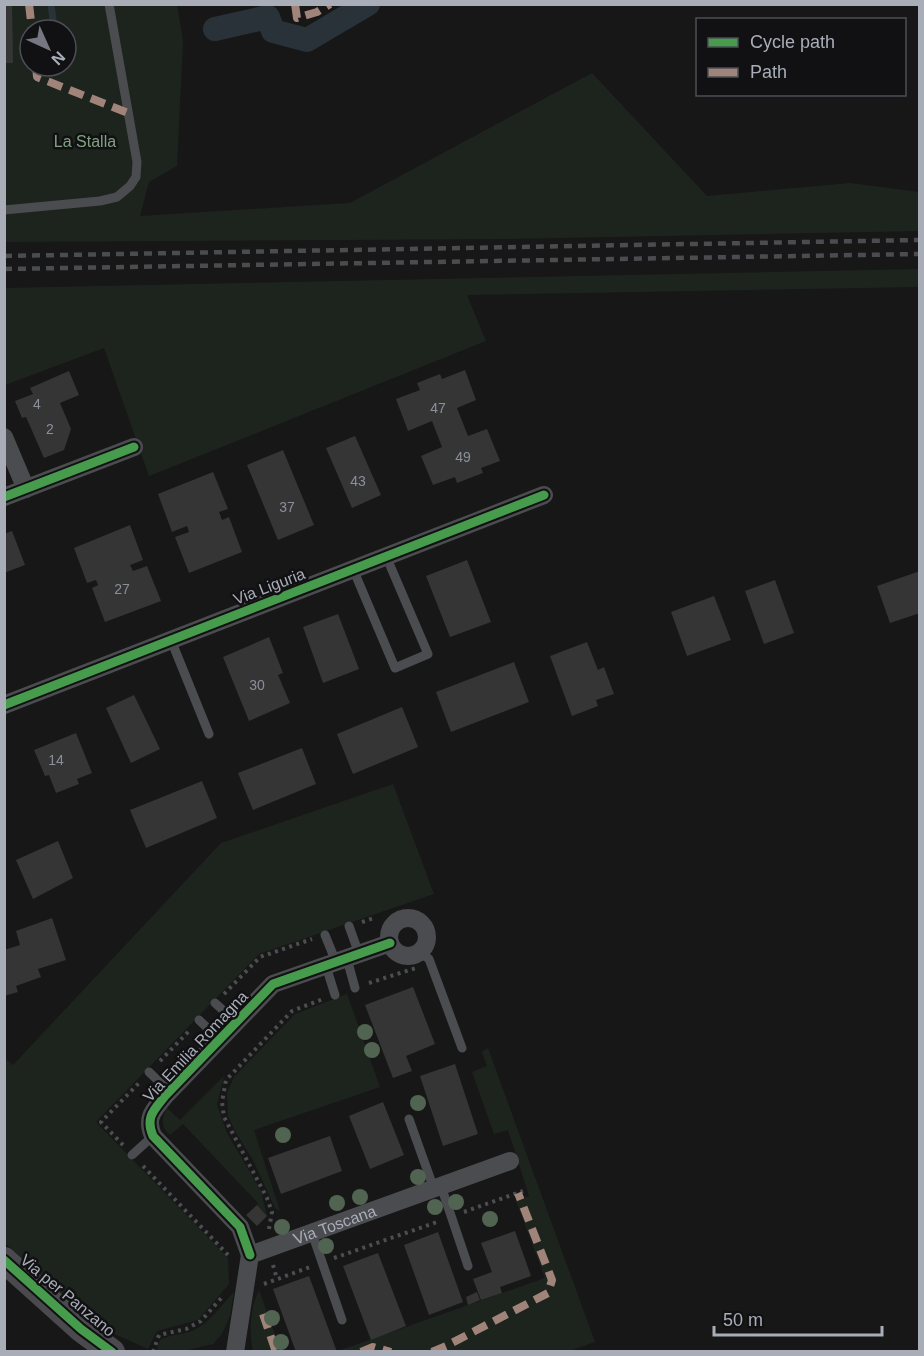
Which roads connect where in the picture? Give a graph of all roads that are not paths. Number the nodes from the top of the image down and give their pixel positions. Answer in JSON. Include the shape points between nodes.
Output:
{"nodes":[{"id":1,"x":110,"y":4,"type":"edge"},
{"id":2,"x":4,"y":210,"type":"edge"},
{"id":3,"x":4,"y":436,"type":"edge"},
{"id":4,"x":134,"y":447,"type":"dead end"},
{"id":5,"x":26,"y":489,"type":"junction"},
{"id":6,"x":544,"y":495,"type":"dead end"},
{"id":7,"x":4,"y":497,"type":"edge"},
{"id":8,"x":386,"y":556,"type":"junction"},
{"id":9,"x":353,"y":569,"type":"junction"},
{"id":10,"x":171,"y":640,"type":"junction"},
{"id":11,"x":4,"y":705,"type":"edge"},
{"id":12,"x":209,"y":734,"type":"dead end"},
{"id":13,"x":349,"y":926,"type":"dead end"},
{"id":14,"x":325,"y":935,"type":"dead end"},
{"id":15,"x":390,"y":943,"type":"junction"},
{"id":16,"x":424,"y":956,"type":"junction"},
{"id":17,"x":342,"y":960,"type":"junction"},
{"id":18,"x":355,"y":988,"type":"road end"},
{"id":19,"x":335,"y":995,"type":"road end"},
{"id":20,"x":215,"y":1003,"type":"dead end"},
{"id":21,"x":199,"y":1020,"type":"dead end"},
{"id":22,"x":236,"y":1022,"type":"junction"},
{"id":23,"x":219,"y":1040,"type":"junction"},
{"id":24,"x":462,"y":1048,"type":"dead end"},
{"id":25,"x":149,"y":1072,"type":"dead end"},
{"id":26,"x":169,"y":1091,"type":"junction"},
{"id":27,"x":409,"y":1119,"type":"dead end"},
{"id":28,"x":153,"y":1136,"type":"junction"},
{"id":29,"x":132,"y":1155,"type":"dead end"},
{"id":30,"x":510,"y":1161,"type":"dead end"},
{"id":31,"x":437,"y":1187,"type":"junction"},
{"id":32,"x":312,"y":1233,"type":"junction"},
{"id":33,"x":250,"y":1255,"type":"junction"},
{"id":34,"x":4,"y":1260,"type":"edge"},
{"id":35,"x":468,"y":1266,"type":"dead end"},
{"id":36,"x":342,"y":1320,"type":"dead end"},
{"id":37,"x":112,"y":1352,"type":"edge"},
{"id":38,"x":235,"y":1352,"type":"edge"}],
"edges":[{"from":1,"to":2,"type":"lane","via":[[137,162],[136,177],[117,197]]},
{"from":3,"to":5,"type":"street"},
{"from":4,"to":5,"type":"street"},
{"from":5,"to":7,"type":"street"},
{"from":6,"to":8,"type":"street","name":"Via Liguria"},
{"from":8,"to":9,"type":"street","name":"Via Liguria"},
{"from":8,"to":9,"type":"lane","via":[[428,654],[395,668]]},
{"from":9,"to":10,"type":"street","name":"Via Liguria"},
{"from":10,"to":11,"type":"street","name":"Via Liguria"},
{"from":10,"to":12,"type":"lane"},
{"from":13,"to":17,"type":"lane"},
{"from":14,"to":17,"type":"lane"},
{"from":15,"to":16,"type":"street","via":[[402,955]]},
{"from":15,"to":16,"type":"street","via":[[392,926],[413,918],[423,924],[428,936]]},
{"from":15,"to":17,"type":"street","name":"Via Emilia Romagna"},
{"from":16,"to":24,"type":"lane"},
{"from":17,"to":18,"type":"lane"},
{"from":17,"to":19,"type":"lane"},
{"from":17,"to":22,"type":"street","name":"Via Emilia Romagna","via":[[273,984]]},
{"from":20,"to":22,"type":"lane"},
{"from":21,"to":23,"type":"lane"},
{"from":22,"to":23,"type":"street","name":"Via Emilia Romagna"},
{"from":23,"to":26,"type":"street","name":"Via Emilia Romagna"},
{"from":25,"to":26,"type":"lane"},
{"from":26,"to":28,"type":"street","name":"Via Emilia Romagna","via":[[151,1114],[148,1125]]},
{"from":27,"to":31,"type":"lane"},
{"from":28,"to":29,"type":"lane"},
{"from":28,"to":33,"type":"street","via":[[240,1227]]},
{"from":30,"to":31,"type":"street","name":"Via Toscana"},
{"from":31,"to":32,"type":"street","name":"Via Toscana"},
{"from":31,"to":35,"type":"lane"},
{"from":32,"to":33,"type":"street","name":"Via Toscana"},
{"from":32,"to":36,"type":"lane"},
{"from":33,"to":38,"type":"street"},
{"from":34,"to":37,"type":"main road","name":"Via per Panzano"}]}
